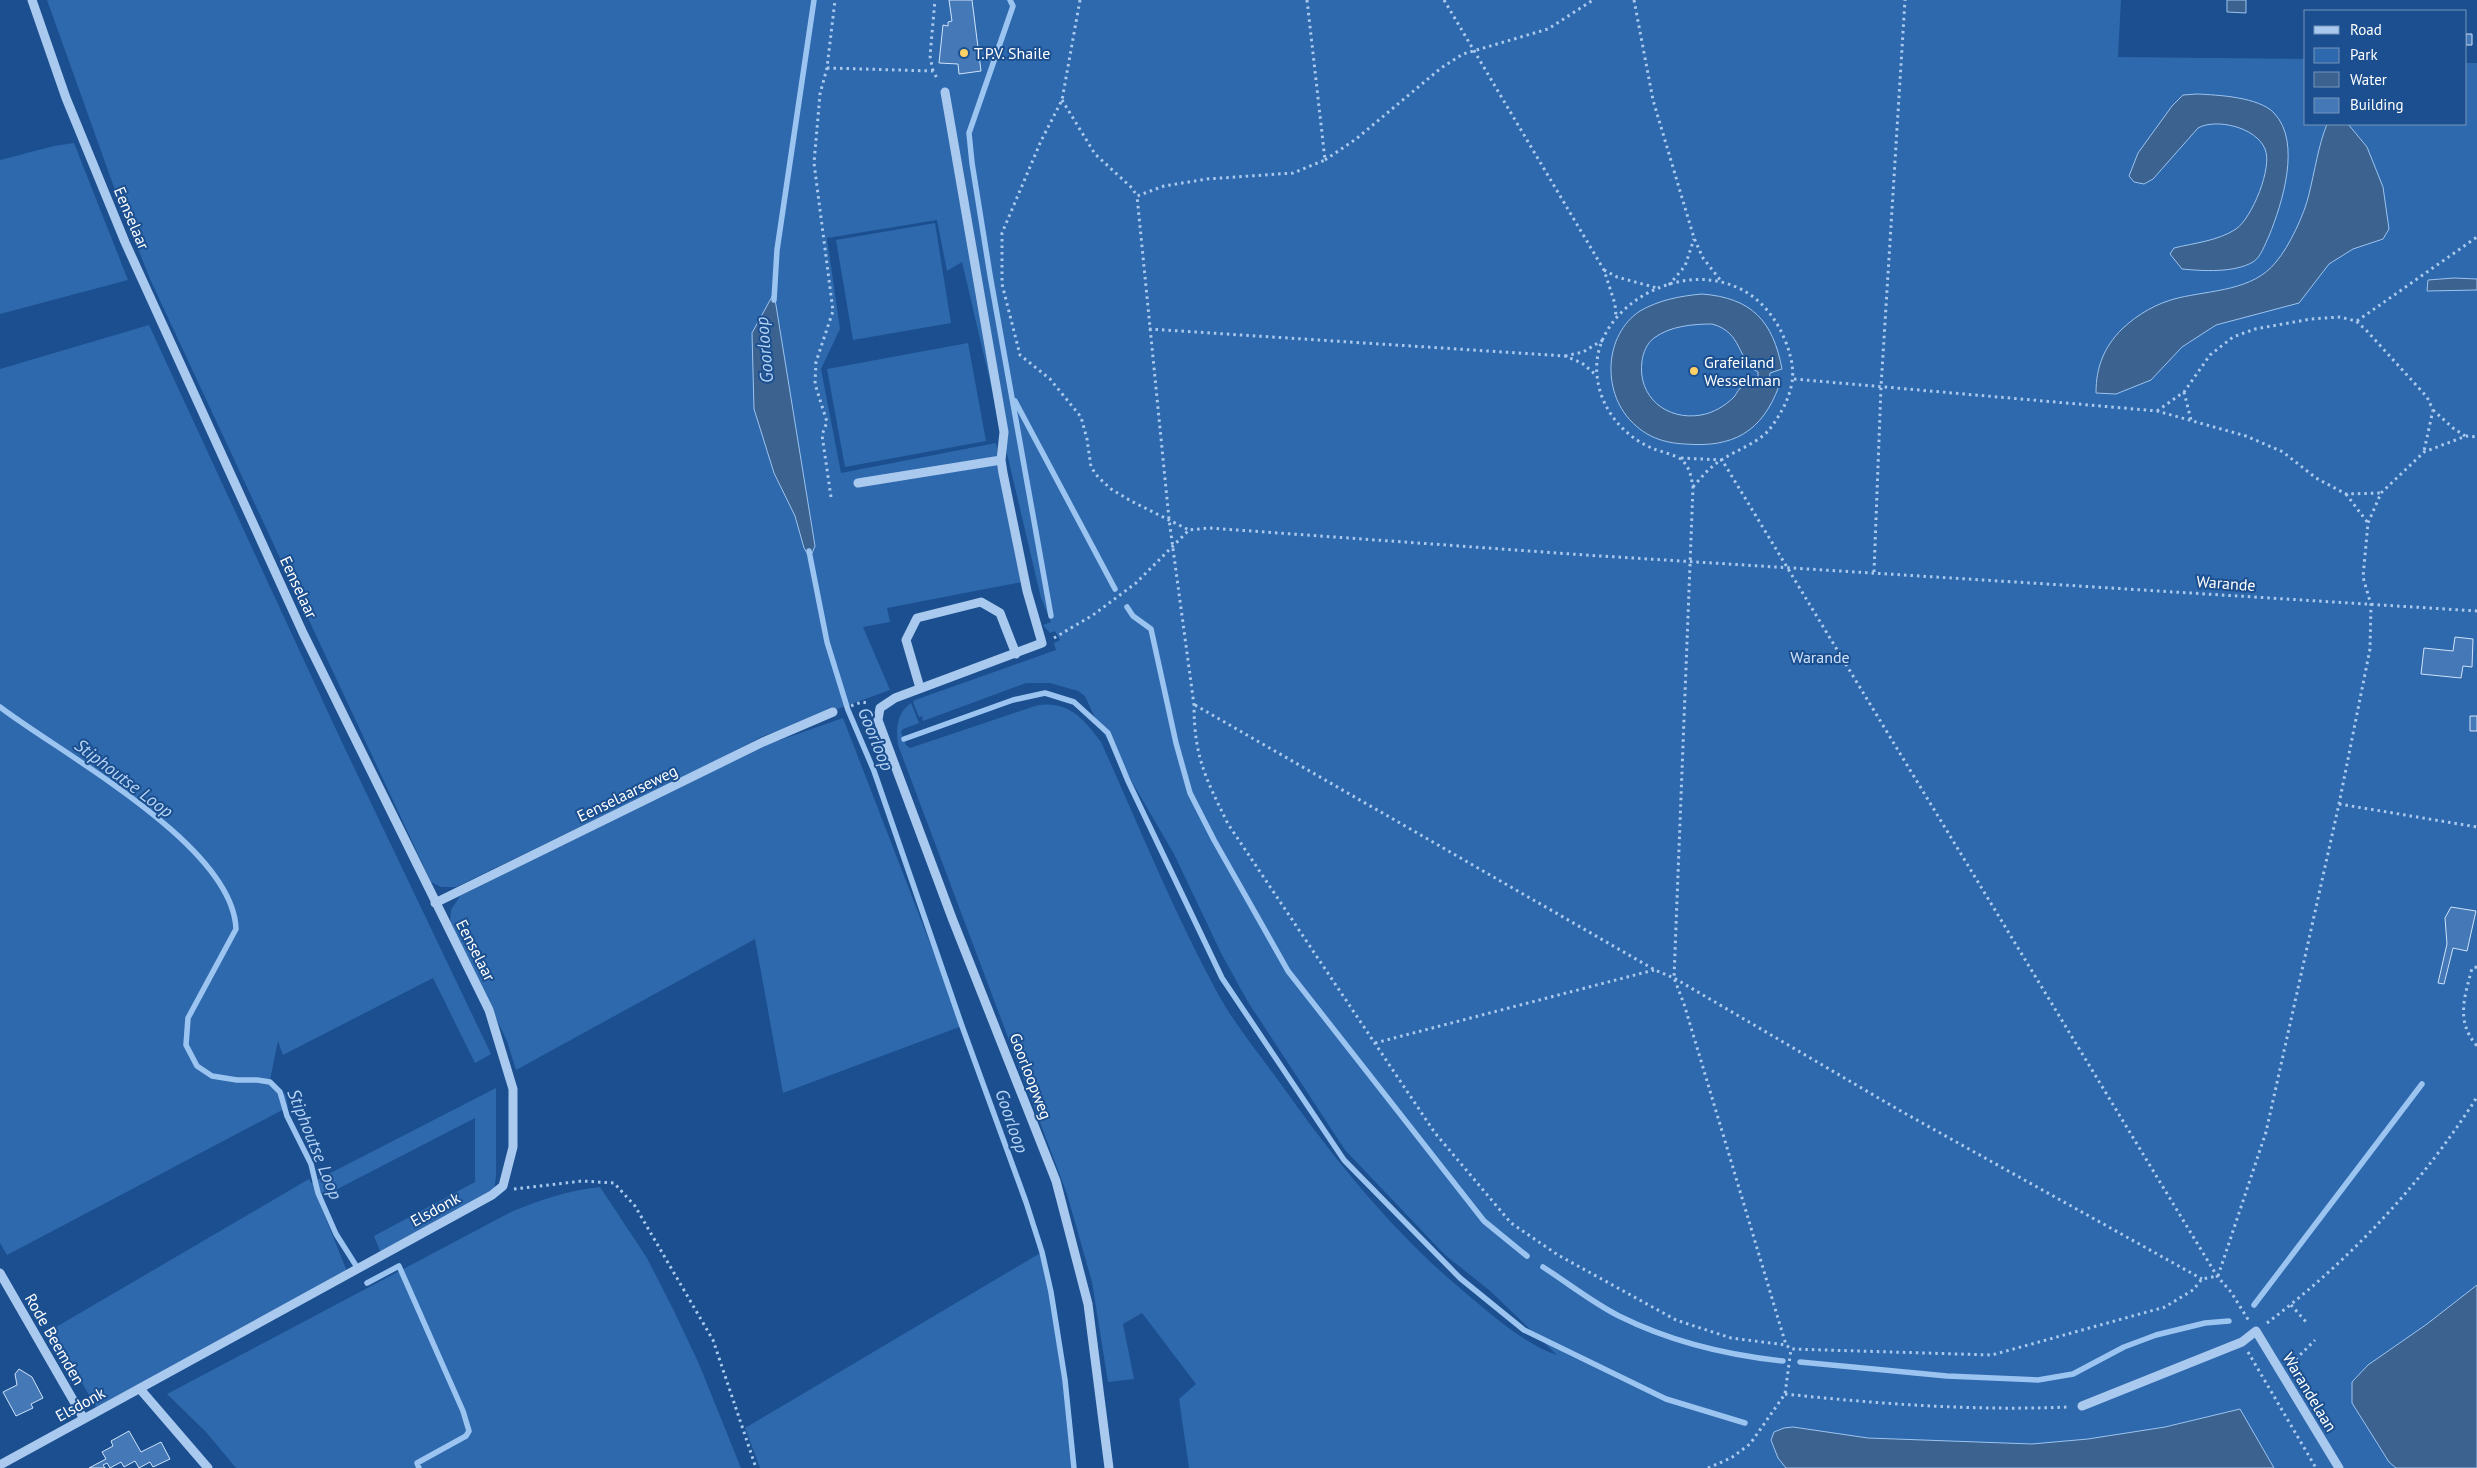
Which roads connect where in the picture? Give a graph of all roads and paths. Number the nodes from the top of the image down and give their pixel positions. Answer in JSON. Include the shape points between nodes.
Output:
{"nodes":[{"id":1,"x":32,"y":0,"type":"edge"},
{"id":2,"x":835,"y":0,"type":"edge"},
{"id":3,"x":935,"y":0,"type":"edge"},
{"id":4,"x":1080,"y":0,"type":"edge"},
{"id":5,"x":1307,"y":0,"type":"edge"},
{"id":6,"x":1444,"y":0,"type":"edge"},
{"id":7,"x":1593,"y":0,"type":"edge"},
{"id":8,"x":1634,"y":0,"type":"edge"},
{"id":9,"x":1905,"y":0,"type":"edge"},
{"id":10,"x":1476,"y":51,"type":"junction"},
{"id":11,"x":827,"y":68,"type":"junction"},
{"id":12,"x":933,"y":71,"type":"junction"},
{"id":13,"x":945,"y":92,"type":"joint"},
{"id":14,"x":1062,"y":100,"type":"junction"},
{"id":15,"x":1325,"y":160,"type":"junction"},
{"id":16,"x":1137,"y":196,"type":"junction"},
{"id":17,"x":2477,"y":237,"type":"edge"},
{"id":18,"x":1694,"y":238,"type":"junction"},
{"id":19,"x":1604,"y":270,"type":"junction"},
{"id":20,"x":1721,"y":282,"type":"junction"},
{"id":21,"x":1668,"y":285,"type":"junction"},
{"id":22,"x":1658,"y":288,"type":"junction"},
{"id":23,"x":1616,"y":317,"type":"junction"},
{"id":24,"x":2356,"y":321,"type":"junction"},
{"id":25,"x":1149,"y":329,"type":"junction"},
{"id":26,"x":1603,"y":340,"type":"junction"},
{"id":27,"x":1565,"y":356,"type":"junction"},
{"id":28,"x":1597,"y":375,"type":"junction"},
{"id":29,"x":1794,"y":379,"type":"junction"},
{"id":30,"x":1881,"y":386,"type":"junction"},
{"id":31,"x":2184,"y":392,"type":"junction"},
{"id":32,"x":2433,"y":410,"type":"junction"},
{"id":33,"x":2157,"y":411,"type":"junction"},
{"id":34,"x":2191,"y":420,"type":"junction"},
{"id":35,"x":2466,"y":436,"type":"junction"},
{"id":36,"x":2477,"y":437,"type":"edge"},
{"id":37,"x":2424,"y":452,"type":"junction"},
{"id":38,"x":1680,"y":458,"type":"junction"},
{"id":39,"x":1001,"y":460,"type":"junction"},
{"id":40,"x":1722,"y":460,"type":"junction"},
{"id":41,"x":858,"y":483,"type":"dead end"},
{"id":42,"x":1693,"y":487,"type":"junction"},
{"id":43,"x":2381,"y":493,"type":"junction"},
{"id":44,"x":2346,"y":494,"type":"junction"},
{"id":45,"x":831,"y":496,"type":"dead end"},
{"id":46,"x":1170,"y":519,"type":"junction"},
{"id":47,"x":2368,"y":524,"type":"junction"},
{"id":48,"x":1188,"y":530,"type":"junction"},
{"id":49,"x":1174,"y":545,"type":"junction"},
{"id":50,"x":1690,"y":561,"type":"junction"},
{"id":51,"x":1787,"y":566,"type":"junction"},
{"id":52,"x":1874,"y":572,"type":"junction"},
{"id":53,"x":2371,"y":605,"type":"junction"},
{"id":54,"x":2477,"y":611,"type":"edge"},
{"id":55,"x":1042,"y":644,"type":"junction"},
{"id":56,"x":1016,"y":654,"type":"junction"},
{"id":57,"x":920,"y":688,"type":"junction"},
{"id":58,"x":1194,"y":705,"type":"junction"},
{"id":59,"x":833,"y":712,"type":"dead end"},
{"id":60,"x":2338,"y":804,"type":"junction"},
{"id":61,"x":2477,"y":827,"type":"edge"},
{"id":62,"x":435,"y":903,"type":"junction"},
{"id":63,"x":2477,"y":967,"type":"edge"},
{"id":64,"x":1655,"y":970,"type":"junction"},
{"id":65,"x":1674,"y":978,"type":"junction"},
{"id":66,"x":1375,"y":1043,"type":"junction"},
{"id":67,"x":2477,"y":1046,"type":"edge"},
{"id":68,"x":2477,"y":1097,"type":"edge"},
{"id":69,"x":503,"y":1186,"type":"junction"},
{"id":70,"x":0,"y":1273,"type":"edge"},
{"id":71,"x":2217,"y":1276,"type":"junction"},
{"id":72,"x":2202,"y":1279,"type":"junction"},
{"id":73,"x":2291,"y":1305,"type":"junction"},
{"id":74,"x":2307,"y":1323,"type":"dead end"},
{"id":75,"x":2256,"y":1331,"type":"junction"},
{"id":76,"x":2314,"y":1340,"type":"dead end"},
{"id":77,"x":2242,"y":1342,"type":"junction"},
{"id":78,"x":1786,"y":1345,"type":"junction"},
{"id":79,"x":1791,"y":1349,"type":"junction"},
{"id":80,"x":2281,"y":1373,"type":"junction"},
{"id":81,"x":140,"y":1388,"type":"junction"},
{"id":82,"x":1785,"y":1394,"type":"junction"},
{"id":83,"x":2082,"y":1406,"type":"joint"},
{"id":84,"x":84,"y":1419,"type":"junction"},
{"id":85,"x":0,"y":1465,"type":"edge"},
{"id":86,"x":208,"y":1468,"type":"edge"},
{"id":87,"x":756,"y":1468,"type":"edge"},
{"id":88,"x":1109,"y":1468,"type":"edge"},
{"id":89,"x":1708,"y":1468,"type":"edge"},
{"id":90,"x":2316,"y":1468,"type":"edge"},
{"id":91,"x":2339,"y":1468,"type":"edge"}],
"edges":[{"from":1,"to":62,"type":"street","name":"Eenselaar","via":[[66,98],[125,242],[303,633]]},
{"from":2,"to":11,"type":"path"},
{"from":3,"to":12,"type":"path","via":[[930,56]]},
{"from":4,"to":14,"type":"path"},
{"from":5,"to":15,"type":"path"},
{"from":6,"to":10,"type":"path"},
{"from":7,"to":10,"type":"path","via":[[1548,29]]},
{"from":8,"to":18,"type":"path","via":[[1654,100]]},
{"from":9,"to":30,"type":"path"},
{"from":10,"to":15,"type":"path","via":[[1463,54],[1441,68],[1389,113]]},
{"from":10,"to":19,"type":"path"},
{"from":11,"to":12,"type":"path"},
{"from":11,"to":45,"type":"path","via":[[820,94],[814,162],[833,311],[816,362],[815,384],[827,422],[822,435]]},
{"from":12,"to":13,"type":"path"},
{"from":13,"to":39,"type":"street","via":[[1004,432]]},
{"from":14,"to":16,"type":"path","via":[[1095,154]]},
{"from":14,"to":46,"type":"path","via":[[1002,233],[1002,284],[1017,344],[1020,355],[1050,378],[1081,416],[1091,467],[1098,477],[1131,501]]},
{"from":15,"to":16,"type":"path","via":[[1292,173],[1207,179],[1164,186]]},
{"from":16,"to":25,"type":"path"},
{"from":17,"to":24,"type":"path"},
{"from":18,"to":20,"type":"path","via":[[1703,258]]},
{"from":18,"to":21,"type":"path","via":[[1684,266]]},
{"from":19,"to":22,"type":"path","via":[[1617,277]]},
{"from":19,"to":23,"type":"path"},
{"from":20,"to":21,"type":"path","via":[[1705,279]]},
{"from":20,"to":29,"type":"path","via":[[1742,290],[1768,309],[1789,352]]},
{"from":21,"to":22,"type":"path"},
{"from":22,"to":23,"type":"path","via":[[1633,301]]},
{"from":23,"to":26,"type":"path"},
{"from":24,"to":31,"type":"path","via":[[2311,319],[2255,329],[2233,337],[2210,355]]},
{"from":24,"to":32,"type":"path","via":[[2419,385]]},
{"from":25,"to":27,"type":"path"},
{"from":25,"to":46,"type":"path"},
{"from":26,"to":27,"type":"path","via":[[1583,352]]},
{"from":26,"to":28,"type":"path"},
{"from":27,"to":28,"type":"path","via":[[1582,363]]},
{"from":28,"to":38,"type":"path","via":[[1603,399],[1618,425],[1637,443]]},
{"from":29,"to":30,"type":"path"},
{"from":29,"to":40,"type":"path","via":[[1785,403],[1768,431]]},
{"from":30,"to":33,"type":"path"},
{"from":30,"to":52,"type":"path"},
{"from":31,"to":33,"type":"path"},
{"from":31,"to":34,"type":"path"},
{"from":32,"to":35,"type":"path"},
{"from":32,"to":37,"type":"path"},
{"from":33,"to":34,"type":"path"},
{"from":34,"to":44,"type":"path","via":[[2246,436],[2283,452],[2316,478]]},
{"from":35,"to":36,"type":"path"},
{"from":35,"to":37,"type":"path"},
{"from":37,"to":43,"type":"path"},
{"from":38,"to":40,"type":"path"},
{"from":38,"to":42,"type":"path","via":[[1690,472]]},
{"from":39,"to":41,"type":"street"},
{"from":39,"to":55,"type":"street","via":[[1027,591]]},
{"from":40,"to":42,"type":"path"},
{"from":40,"to":51,"type":"path"},
{"from":42,"to":50,"type":"path"},
{"from":43,"to":44,"type":"path"},
{"from":43,"to":47,"type":"path"},
{"from":44,"to":47,"type":"path"},
{"from":46,"to":48,"type":"path"},
{"from":46,"to":49,"type":"path"},
{"from":47,"to":53,"type":"path","via":[[2363,577]]},
{"from":48,"to":49,"type":"path"},
{"from":48,"to":50,"type":"path","name":"Warande","via":[[1209,528]]},
{"from":49,"to":55,"type":"path","via":[[1154,568],[1093,616]]},
{"from":49,"to":58,"type":"path"},
{"from":50,"to":51,"type":"path","name":"Warande"},
{"from":50,"to":65,"type":"path"},
{"from":51,"to":52,"type":"path","name":"Warande"},
{"from":51,"to":71,"type":"path"},
{"from":52,"to":53,"type":"path","name":"Warande"},
{"from":53,"to":54,"type":"path","name":"Warande"},
{"from":53,"to":60,"type":"path","via":[[2370,649]]},
{"from":55,"to":56,"type":"street"},
{"from":56,"to":57,"type":"street"},
{"from":56,"to":57,"type":"street","via":[[1000,613],[981,602],[917,618],[906,640]]},
{"from":57,"to":88,"type":"street","name":"Goorloopweg","via":[[880,708],[878,720],[1056,1181],[1088,1304]]},
{"from":58,"to":64,"type":"path"},
{"from":58,"to":66,"type":"path","via":[[1194,734],[1203,774],[1228,824]]},
{"from":59,"to":62,"type":"street","name":"Eenselaarseweg","via":[[763,742]]},
{"from":60,"to":61,"type":"path"},
{"from":60,"to":71,"type":"path","via":[[2266,1132]]},
{"from":62,"to":69,"type":"street","name":"Eenselaar","via":[[489,1010],[513,1089],[513,1147]]},
{"from":63,"to":67,"type":"path","via":[[2472,968],[2462,1008],[2470,1038]]},
{"from":64,"to":65,"type":"path"},
{"from":64,"to":66,"type":"path"},
{"from":65,"to":72,"type":"path","via":[[1899,1110]]},
{"from":65,"to":78,"type":"path"},
{"from":66,"to":78,"type":"path","via":[[1435,1133],[1511,1223],[1558,1255],[1676,1320],[1731,1338]]},
{"from":68,"to":73,"type":"path","via":[[2457,1128],[2390,1210]]},
{"from":69,"to":81,"type":"street","name":"Elsdonk","via":[[492,1195]]},
{"from":69,"to":87,"type":"path","via":[[519,1190],[582,1181],[614,1183],[635,1206],[713,1340]]},
{"from":70,"to":84,"type":"street","name":"Rode Beemden"},
{"from":71,"to":72,"type":"path"},
{"from":71,"to":75,"type":"path"},
{"from":72,"to":79,"type":"path","via":[[2193,1290],[2165,1307],[1992,1355]]},
{"from":73,"to":74,"type":"path"},
{"from":73,"to":75,"type":"path"},
{"from":75,"to":77,"type":"street"},
{"from":75,"to":80,"type":"street","name":"Warandelaan"},
{"from":76,"to":80,"type":"path"},
{"from":77,"to":83,"type":"street"},
{"from":77,"to":90,"type":"path"},
{"from":78,"to":79,"type":"path"},
{"from":79,"to":82,"type":"path"},
{"from":80,"to":91,"type":"street","name":"Warandelaan"},
{"from":81,"to":84,"type":"street","name":"Elsdonk"},
{"from":81,"to":86,"type":"street"},
{"from":82,"to":83,"type":"path","via":[[2005,1410]]},
{"from":82,"to":89,"type":"path","via":[[1750,1444],[1731,1458]]},
{"from":84,"to":85,"type":"street","name":"Elsdonk"}]}
